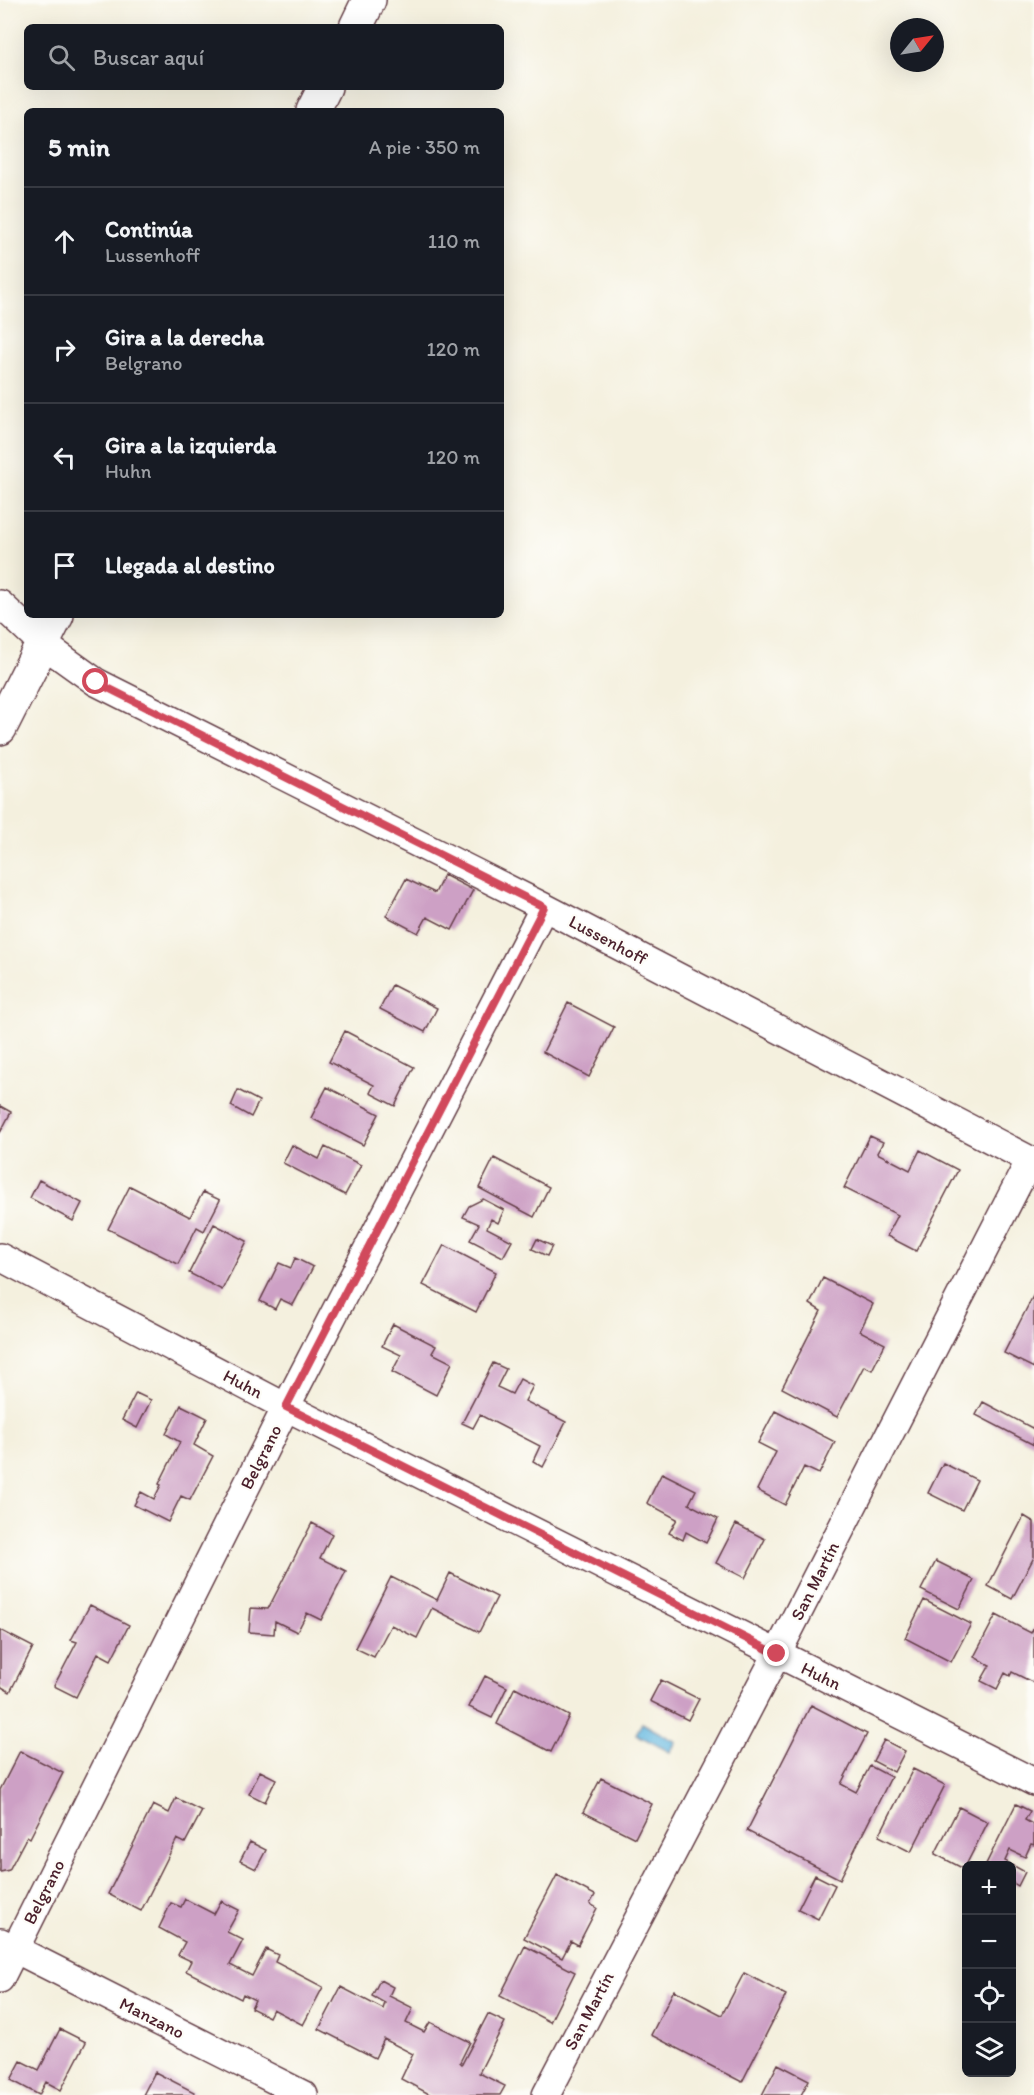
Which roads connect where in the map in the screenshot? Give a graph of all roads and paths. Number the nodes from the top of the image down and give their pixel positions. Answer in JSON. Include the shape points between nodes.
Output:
{"nodes":[{"id":1,"x":369,"y":0,"type":"edge"},
{"id":2,"x":357,"y":24,"type":"edge"},
{"id":3,"x":324,"y":90,"type":"edge"},
{"id":4,"x":314,"y":108,"type":"edge"},
{"id":5,"x":0,"y":604,"type":"edge"},
{"id":6,"x":56,"y":618,"type":"edge"},
{"id":7,"x":43,"y":644,"type":"junction"},
{"id":8,"x":0,"y":728,"type":"edge"},
{"id":9,"x":544,"y":907,"type":"junction"},
{"id":10,"x":1032,"y":1161,"type":"edge"},
{"id":11,"x":0,"y":1257,"type":"edge"},
{"id":12,"x":286,"y":1407,"type":"junction"},
{"id":13,"x":777,"y":1654,"type":"junction"},
{"id":14,"x":1034,"y":1782,"type":"edge"},
{"id":15,"x":8,"y":1945,"type":"edge"},
{"id":16,"x":0,"y":1979,"type":"edge"},
{"id":17,"x":304,"y":2095,"type":"edge"},
{"id":18,"x":546,"y":2095,"type":"edge"}],
"edges":[{"from":1,"to":2,"type":"main road"},
{"from":3,"to":4,"type":"main road"},
{"from":5,"to":7,"type":"street","name":"Lussenhoff"},
{"from":6,"to":7,"type":"main road"},
{"from":7,"to":8,"type":"main road"},
{"from":7,"to":9,"type":"street","name":"Lussenhoff","via":[[96,682]]},
{"from":9,"to":10,"type":"street","name":"Lussenhoff"},
{"from":9,"to":12,"type":"street","name":"Belgrano"},
{"from":10,"to":13,"type":"street","name":"San Martín"},
{"from":11,"to":12,"type":"street","name":"Huhn"},
{"from":12,"to":13,"type":"street","name":"Huhn"},
{"from":12,"to":15,"type":"street","name":"Belgrano"},
{"from":13,"to":14,"type":"street","name":"Huhn"},
{"from":13,"to":18,"type":"street","name":"San Martín"},
{"from":15,"to":16,"type":"street","name":"Belgrano"},
{"from":15,"to":17,"type":"street","name":"Manzano"}]}
